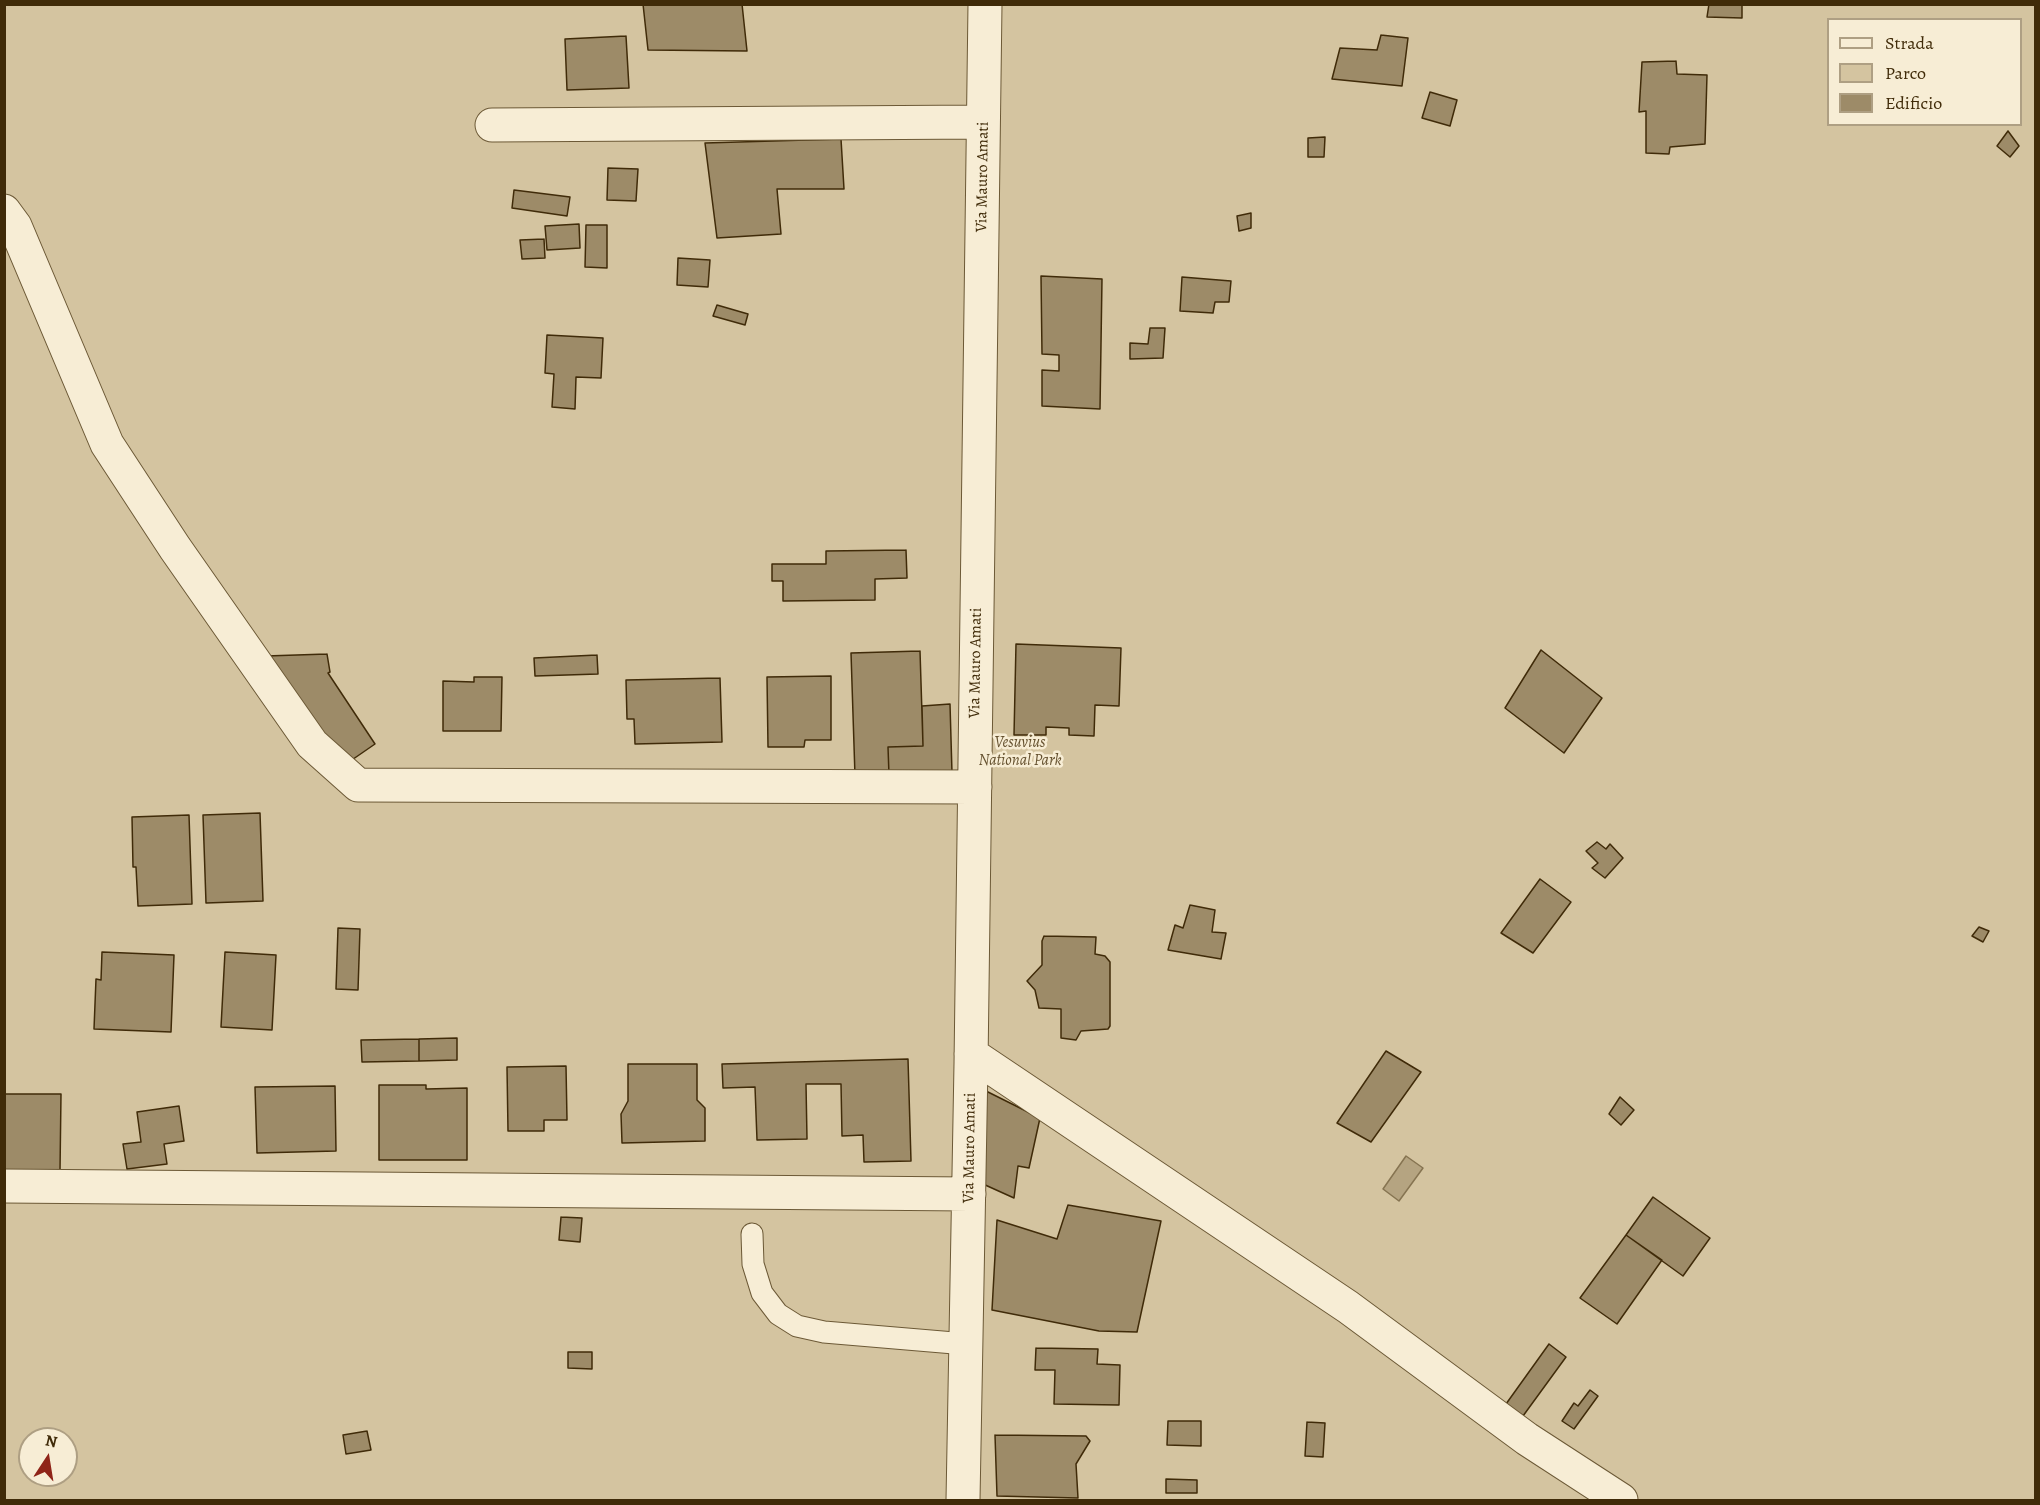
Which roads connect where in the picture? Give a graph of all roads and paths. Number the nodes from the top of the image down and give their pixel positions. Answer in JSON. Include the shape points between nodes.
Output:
{"nodes":[{"id":1,"x":985,"y":4,"type":"edge"},
{"id":2,"x":983,"y":122,"type":"junction"},
{"id":3,"x":492,"y":125,"type":"dead end"},
{"id":4,"x":4,"y":212,"type":"edge"},
{"id":5,"x":975,"y":787,"type":"junction"},
{"id":6,"x":971,"y":1054,"type":"junction"},
{"id":7,"x":4,"y":1186,"type":"edge"},
{"id":8,"x":969,"y":1194,"type":"junction"},
{"id":9,"x":752,"y":1234,"type":"dead end"},
{"id":10,"x":966,"y":1344,"type":"junction"},
{"id":11,"x":963,"y":1500,"type":"edge"},
{"id":12,"x":1621,"y":1500,"type":"edge"}],
"edges":[{"from":1,"to":2,"type":"street","name":"Via Mauro Amati"},
{"from":2,"to":3,"type":"street"},
{"from":2,"to":5,"type":"street","name":"Via Mauro Amati"},
{"from":4,"to":5,"type":"street","via":[[15,226],[107,444],[312,744],[358,785]]},
{"from":5,"to":6,"type":"street","name":"Via Mauro Amati"},
{"from":6,"to":8,"type":"street","name":"Via Mauro Amati"},
{"from":6,"to":12,"type":"street","via":[[1348,1307],[1527,1439]]},
{"from":7,"to":8,"type":"street"},
{"from":8,"to":10,"type":"street","name":"Via Mauro Amati"},
{"from":9,"to":10,"type":"lane","via":[[753,1264],[762,1293],[778,1314],[797,1326],[824,1332]]},
{"from":10,"to":11,"type":"street","name":"Via Mauro Amati"}]}
